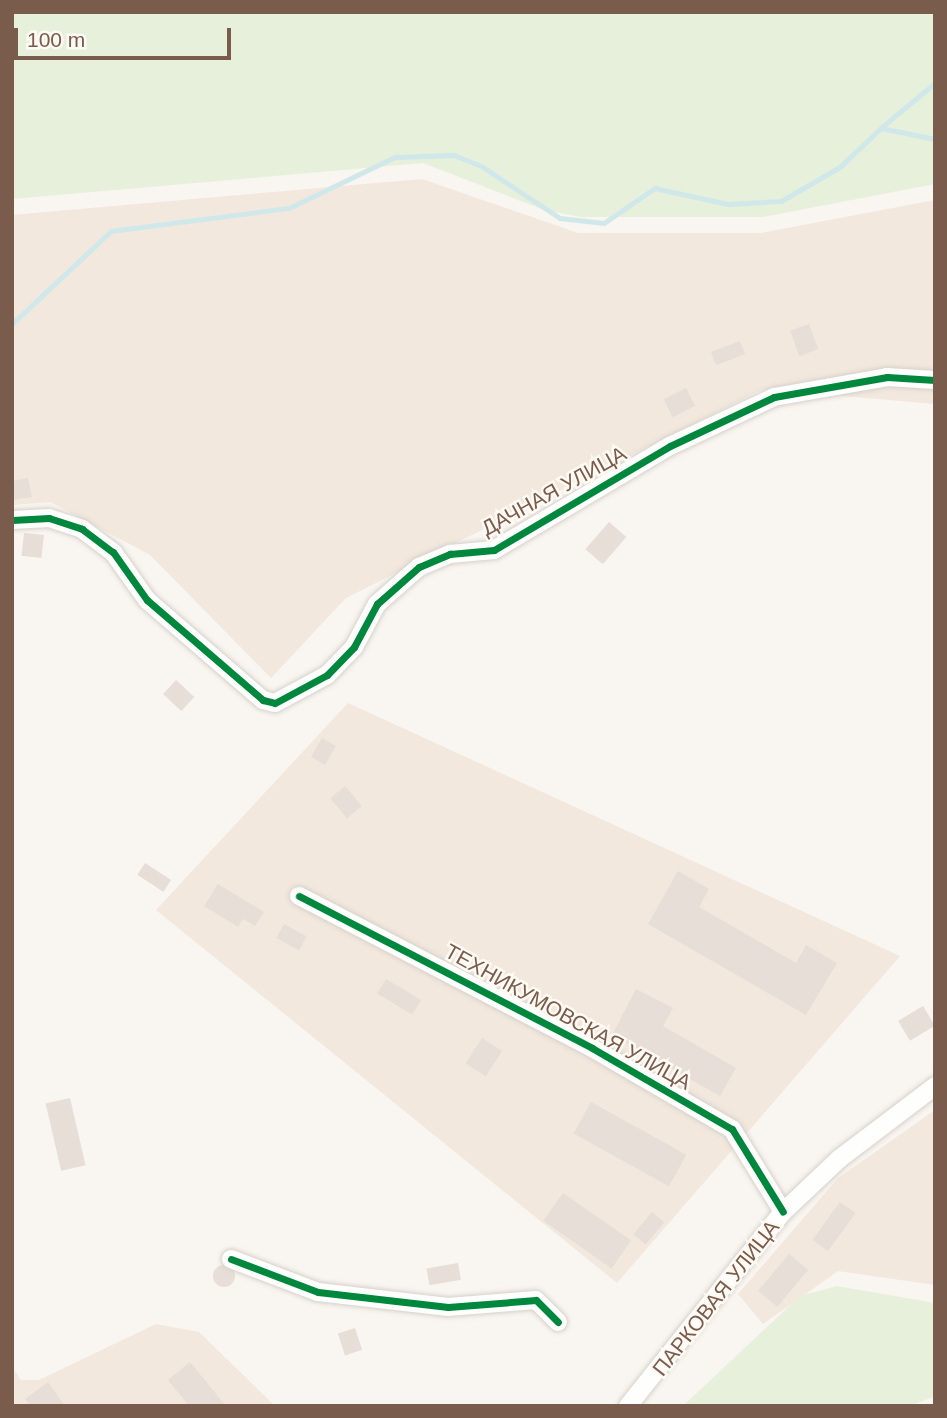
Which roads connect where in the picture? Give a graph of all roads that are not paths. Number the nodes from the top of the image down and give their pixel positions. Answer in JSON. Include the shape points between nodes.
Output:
{"nodes":[{"id":1,"x":935,"y":380,"type":"edge"},
{"id":2,"x":12,"y":520,"type":"edge"},
{"id":3,"x":299,"y":896,"type":"dead end"},
{"id":4,"x":935,"y":1086,"type":"edge"},
{"id":5,"x":783,"y":1212,"type":"junction"},
{"id":6,"x":231,"y":1259,"type":"dead end"},
{"id":7,"x":558,"y":1322,"type":"dead end"},
{"id":8,"x":628,"y":1406,"type":"edge"}],
"edges":[{"from":1,"to":2,"type":"street","name":"ДАЧНАЯ УЛИЦА","via":[[887,377],[774,397],[670,446],[494,550],[450,554],[419,568],[377,604],[354,647],[327,675],[275,704],[263,700],[147,600],[113,551],[82,529],[49,518]]},
{"from":3,"to":5,"type":"street","name":"ТЕХНИКУМОВСКАЯ УЛИЦА","via":[[592,1048],[732,1129]]},
{"from":4,"to":5,"type":"street","name":"ПАРКОВАЯ УЛИЦА","via":[[839,1159]]},
{"from":5,"to":8,"type":"street","name":"ПАРКОВАЯ УЛИЦА"},
{"from":6,"to":7,"type":"street","via":[[318,1292],[448,1307],[536,1300]]}]}
